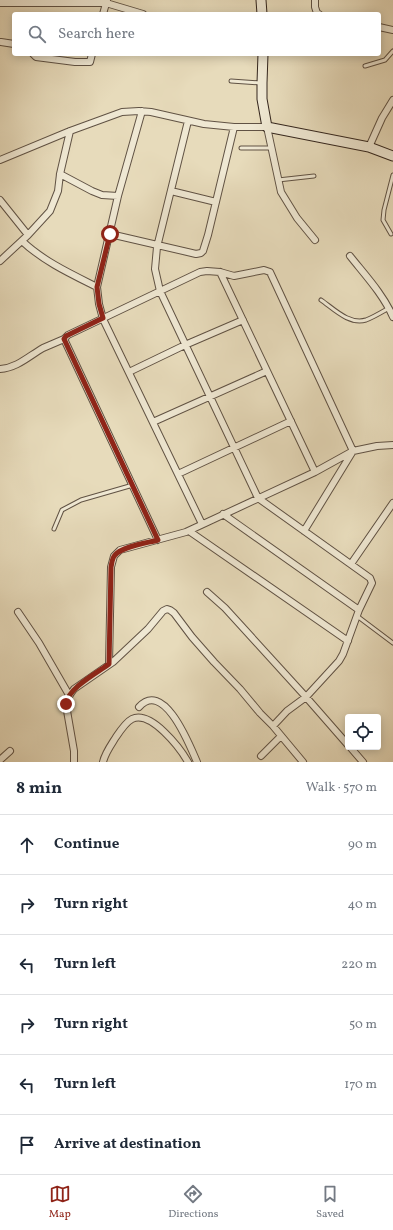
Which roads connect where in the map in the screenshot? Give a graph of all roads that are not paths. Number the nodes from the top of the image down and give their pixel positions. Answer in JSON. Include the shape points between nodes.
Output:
{"nodes":[{"id":1,"x":261,"y":0,"type":"edge"},
{"id":2,"x":315,"y":0,"type":"edge"},
{"id":3,"x":107,"y":1,"type":"edge"},
{"id":4,"x":0,"y":3,"type":"edge"},
{"id":5,"x":104,"y":12,"type":"edge"},
{"id":6,"x":137,"y":12,"type":"edge"},
{"id":7,"x":262,"y":12,"type":"edge"},
{"id":8,"x":316,"y":12,"type":"edge"},
{"id":9,"x":381,"y":27,"type":"edge"},
{"id":10,"x":393,"y":30,"type":"edge"},
{"id":11,"x":1,"y":42,"type":"edge"},
{"id":12,"x":12,"y":44,"type":"edge"},
{"id":13,"x":393,"y":50,"type":"edge"},
{"id":14,"x":35,"y":56,"type":"edge"},
{"id":15,"x":92,"y":56,"type":"edge"},
{"id":16,"x":263,"y":56,"type":"edge"},
{"id":17,"x":365,"y":66,"type":"dead end"},
{"id":18,"x":230,"y":81,"type":"dead end"},
{"id":19,"x":262,"y":83,"type":"junction"},
{"id":20,"x":393,"y":100,"type":"edge"},
{"id":21,"x":142,"y":112,"type":"junction"},
{"id":22,"x":188,"y":121,"type":"junction"},
{"id":23,"x":234,"y":127,"type":"junction"},
{"id":24,"x":266,"y":127,"type":"junction"},
{"id":25,"x":70,"y":131,"type":"junction"},
{"id":26,"x":369,"y":147,"type":"junction"},
{"id":27,"x":241,"y":148,"type":"dead end"},
{"id":28,"x":271,"y":148,"type":"junction"},
{"id":29,"x":392,"y":154,"type":"edge"},
{"id":30,"x":0,"y":160,"type":"edge"},
{"id":31,"x":60,"y":174,"type":"junction"},
{"id":32,"x":393,"y":174,"type":"edge"},
{"id":33,"x":314,"y":176,"type":"dead end"},
{"id":34,"x":278,"y":180,"type":"junction"},
{"id":35,"x":392,"y":185,"type":"edge"},
{"id":36,"x":171,"y":191,"type":"junction"},
{"id":37,"x":118,"y":196,"type":"junction"},
{"id":38,"x":0,"y":201,"type":"edge"},
{"id":39,"x":216,"y":202,"type":"junction"},
{"id":40,"x":110,"y":234,"type":"junction"},
{"id":41,"x":391,"y":234,"type":"dead end"},
{"id":42,"x":28,"y":235,"type":"junction"},
{"id":43,"x":315,"y":240,"type":"dead end"},
{"id":44,"x":22,"y":241,"type":"junction"},
{"id":45,"x":158,"y":246,"type":"junction"},
{"id":46,"x":350,"y":256,"type":"dead end"},
{"id":47,"x":0,"y":261,"type":"edge"},
{"id":48,"x":220,"y":272,"type":"junction"},
{"id":49,"x":97,"y":287,"type":"junction"},
{"id":50,"x":160,"y":292,"type":"junction"},
{"id":51,"x":321,"y":300,"type":"dead end"},
{"id":52,"x":391,"y":307,"type":"edge"},
{"id":53,"x":393,"y":317,"type":"edge"},
{"id":54,"x":103,"y":318,"type":"junction"},
{"id":55,"x":243,"y":320,"type":"junction"},
{"id":56,"x":64,"y":339,"type":"junction"},
{"id":57,"x":185,"y":345,"type":"junction"},
{"id":58,"x":0,"y":369,"type":"edge"},
{"id":59,"x":268,"y":371,"type":"junction"},
{"id":60,"x":129,"y":372,"type":"junction"},
{"id":61,"x":210,"y":396,"type":"junction"},
{"id":62,"x":291,"y":421,"type":"junction"},
{"id":63,"x":153,"y":422,"type":"junction"},
{"id":64,"x":393,"y":445,"type":"edge"},
{"id":65,"x":234,"y":448,"type":"junction"},
{"id":66,"x":353,"y":451,"type":"junction"},
{"id":67,"x":315,"y":472,"type":"junction"},
{"id":68,"x":178,"y":474,"type":"junction"},
{"id":69,"x":132,"y":485,"type":"junction"},
{"id":70,"x":258,"y":498,"type":"junction"},
{"id":71,"x":393,"y":503,"type":"edge"},
{"id":72,"x":223,"y":514,"type":"junction"},
{"id":73,"x":202,"y":524,"type":"junction"},
{"id":74,"x":54,"y":529,"type":"dead end"},
{"id":75,"x":189,"y":531,"type":"junction"},
{"id":76,"x":304,"y":531,"type":"junction"},
{"id":77,"x":158,"y":540,"type":"junction"},
{"id":78,"x":351,"y":564,"type":"junction"},
{"id":79,"x":207,"y":592,"type":"dead end"},
{"id":80,"x":18,"y":612,"type":"dead end"},
{"id":81,"x":358,"y":613,"type":"junction"},
{"id":82,"x":348,"y":641,"type":"junction"},
{"id":83,"x":393,"y":643,"type":"edge"},
{"id":84,"x":109,"y":664,"type":"junction"},
{"id":85,"x":69,"y":695,"type":"junction"},
{"id":86,"x":306,"y":697,"type":"junction"},
{"id":87,"x":140,"y":707,"type":"dead end"},
{"id":88,"x":273,"y":726,"type":"junction"},
{"id":89,"x":281,"y":736,"type":"junction"},
{"id":90,"x":345,"y":741,"type":"edge"},
{"id":91,"x":352,"y":750,"type":"edge"},
{"id":92,"x":10,"y":751,"type":"dead end"},
{"id":93,"x":260,"y":756,"type":"dead end"},
{"id":94,"x":0,"y":760,"type":"edge"},
{"id":95,"x":74,"y":762,"type":"edge"},
{"id":96,"x":103,"y":762,"type":"edge"},
{"id":97,"x":188,"y":762,"type":"edge"},
{"id":98,"x":197,"y":762,"type":"edge"},
{"id":99,"x":304,"y":762,"type":"edge"},
{"id":100,"x":363,"y":762,"type":"edge"}],
"edges":[{"from":1,"to":7,"type":"street"},
{"from":2,"to":8,"type":"street"},
{"from":3,"to":4,"type":"street"},
{"from":3,"to":5,"type":"street"},
{"from":3,"to":6,"type":"street"},
{"from":9,"to":10,"type":"street"},
{"from":11,"to":12,"type":"street"},
{"from":13,"to":17,"type":"lane","via":[[385,60]]},
{"from":14,"to":15,"type":"street","via":[[90,62]]},
{"from":16,"to":19,"type":"street"},
{"from":18,"to":19,"type":"lane"},
{"from":19,"to":24,"type":"street"},
{"from":20,"to":26,"type":"street"},
{"from":21,"to":22,"type":"street"},
{"from":21,"to":25,"type":"street","via":[[122,112]]},
{"from":21,"to":37,"type":"street"},
{"from":22,"to":23,"type":"street"},
{"from":22,"to":36,"type":"street"},
{"from":23,"to":24,"type":"street"},
{"from":23,"to":39,"type":"street"},
{"from":24,"to":26,"type":"street"},
{"from":24,"to":28,"type":"street"},
{"from":25,"to":30,"type":"street"},
{"from":25,"to":31,"type":"street"},
{"from":26,"to":29,"type":"street"},
{"from":27,"to":28,"type":"lane"},
{"from":28,"to":34,"type":"street"},
{"from":31,"to":37,"type":"street","via":[[102,195]]},
{"from":31,"to":42,"type":"street","via":[[58,191],[50,212]]},
{"from":32,"to":35,"type":"lane"},
{"from":33,"to":34,"type":"lane"},
{"from":34,"to":43,"type":"street","via":[[281,192],[297,218]]},
{"from":35,"to":41,"type":"lane","via":[[383,220]]},
{"from":36,"to":39,"type":"street"},
{"from":36,"to":45,"type":"street"},
{"from":37,"to":40,"type":"street"},
{"from":38,"to":42,"type":"street"},
{"from":39,"to":45,"type":"street","via":[[201,253]]},
{"from":40,"to":45,"type":"street"},
{"from":40,"to":49,"type":"street"},
{"from":42,"to":44,"type":"street"},
{"from":44,"to":47,"type":"street"},
{"from":44,"to":49,"type":"street","via":[[43,258]]},
{"from":45,"to":50,"type":"street","via":[[155,269]]},
{"from":46,"to":52,"type":"street"},
{"from":48,"to":50,"type":"street","via":[[200,272]]},
{"from":48,"to":55,"type":"street"},
{"from":48,"to":66,"type":"street","via":[[234,276],[264,270],[270,272]]},
{"from":49,"to":54,"type":"street"},
{"from":50,"to":54,"type":"street"},
{"from":50,"to":57,"type":"street"},
{"from":51,"to":52,"type":"lane","via":[[349,319],[358,322]]},
{"from":52,"to":53,"type":"street"},
{"from":54,"to":56,"type":"street"},
{"from":54,"to":60,"type":"street"},
{"from":55,"to":57,"type":"street"},
{"from":55,"to":59,"type":"street"},
{"from":56,"to":58,"type":"street","via":[[17,364]]},
{"from":56,"to":69,"type":"street"},
{"from":57,"to":60,"type":"street"},
{"from":57,"to":61,"type":"street"},
{"from":59,"to":61,"type":"street"},
{"from":59,"to":62,"type":"street"},
{"from":60,"to":63,"type":"street"},
{"from":61,"to":63,"type":"street"},
{"from":61,"to":65,"type":"street"},
{"from":62,"to":65,"type":"street"},
{"from":62,"to":67,"type":"street"},
{"from":63,"to":68,"type":"street"},
{"from":64,"to":66,"type":"street"},
{"from":65,"to":68,"type":"street"},
{"from":65,"to":70,"type":"street"},
{"from":66,"to":67,"type":"street"},
{"from":66,"to":76,"type":"street"},
{"from":67,"to":70,"type":"street"},
{"from":68,"to":73,"type":"street"},
{"from":69,"to":74,"type":"lane","via":[[81,500],[62,510]]},
{"from":69,"to":77,"type":"street"},
{"from":70,"to":72,"type":"street"},
{"from":70,"to":76,"type":"street"},
{"from":71,"to":78,"type":"street"},
{"from":72,"to":73,"type":"street"},
{"from":72,"to":81,"type":"street"},
{"from":73,"to":75,"type":"street"},
{"from":75,"to":77,"type":"street"},
{"from":75,"to":82,"type":"street"},
{"from":76,"to":78,"type":"street"},
{"from":77,"to":84,"type":"street","via":[[120,550],[112,559]]},
{"from":78,"to":81,"type":"street","via":[[370,578],[372,583]]},
{"from":79,"to":86,"type":"street","via":[[225,608]]},
{"from":80,"to":85,"type":"street"},
{"from":81,"to":82,"type":"street"},
{"from":81,"to":83,"type":"lane"},
{"from":82,"to":86,"type":"street","via":[[340,661]]},
{"from":84,"to":85,"type":"street"},
{"from":84,"to":88,"type":"street","via":[[163,611],[170,610]]},
{"from":85,"to":95,"type":"street","via":[[66,704]]},
{"from":86,"to":88,"type":"street"},
{"from":86,"to":90,"type":"street"},
{"from":87,"to":98,"type":"street","via":[[147,700],[154,700],[164,706],[180,725]]},
{"from":88,"to":89,"type":"street"},
{"from":89,"to":93,"type":"street"},
{"from":89,"to":99,"type":"street"},
{"from":91,"to":100,"type":"street"},
{"from":92,"to":94,"type":"street"},
{"from":96,"to":97,"type":"street","via":[[118,733],[127,723],[133,718],[144,718],[162,729]]}]}
